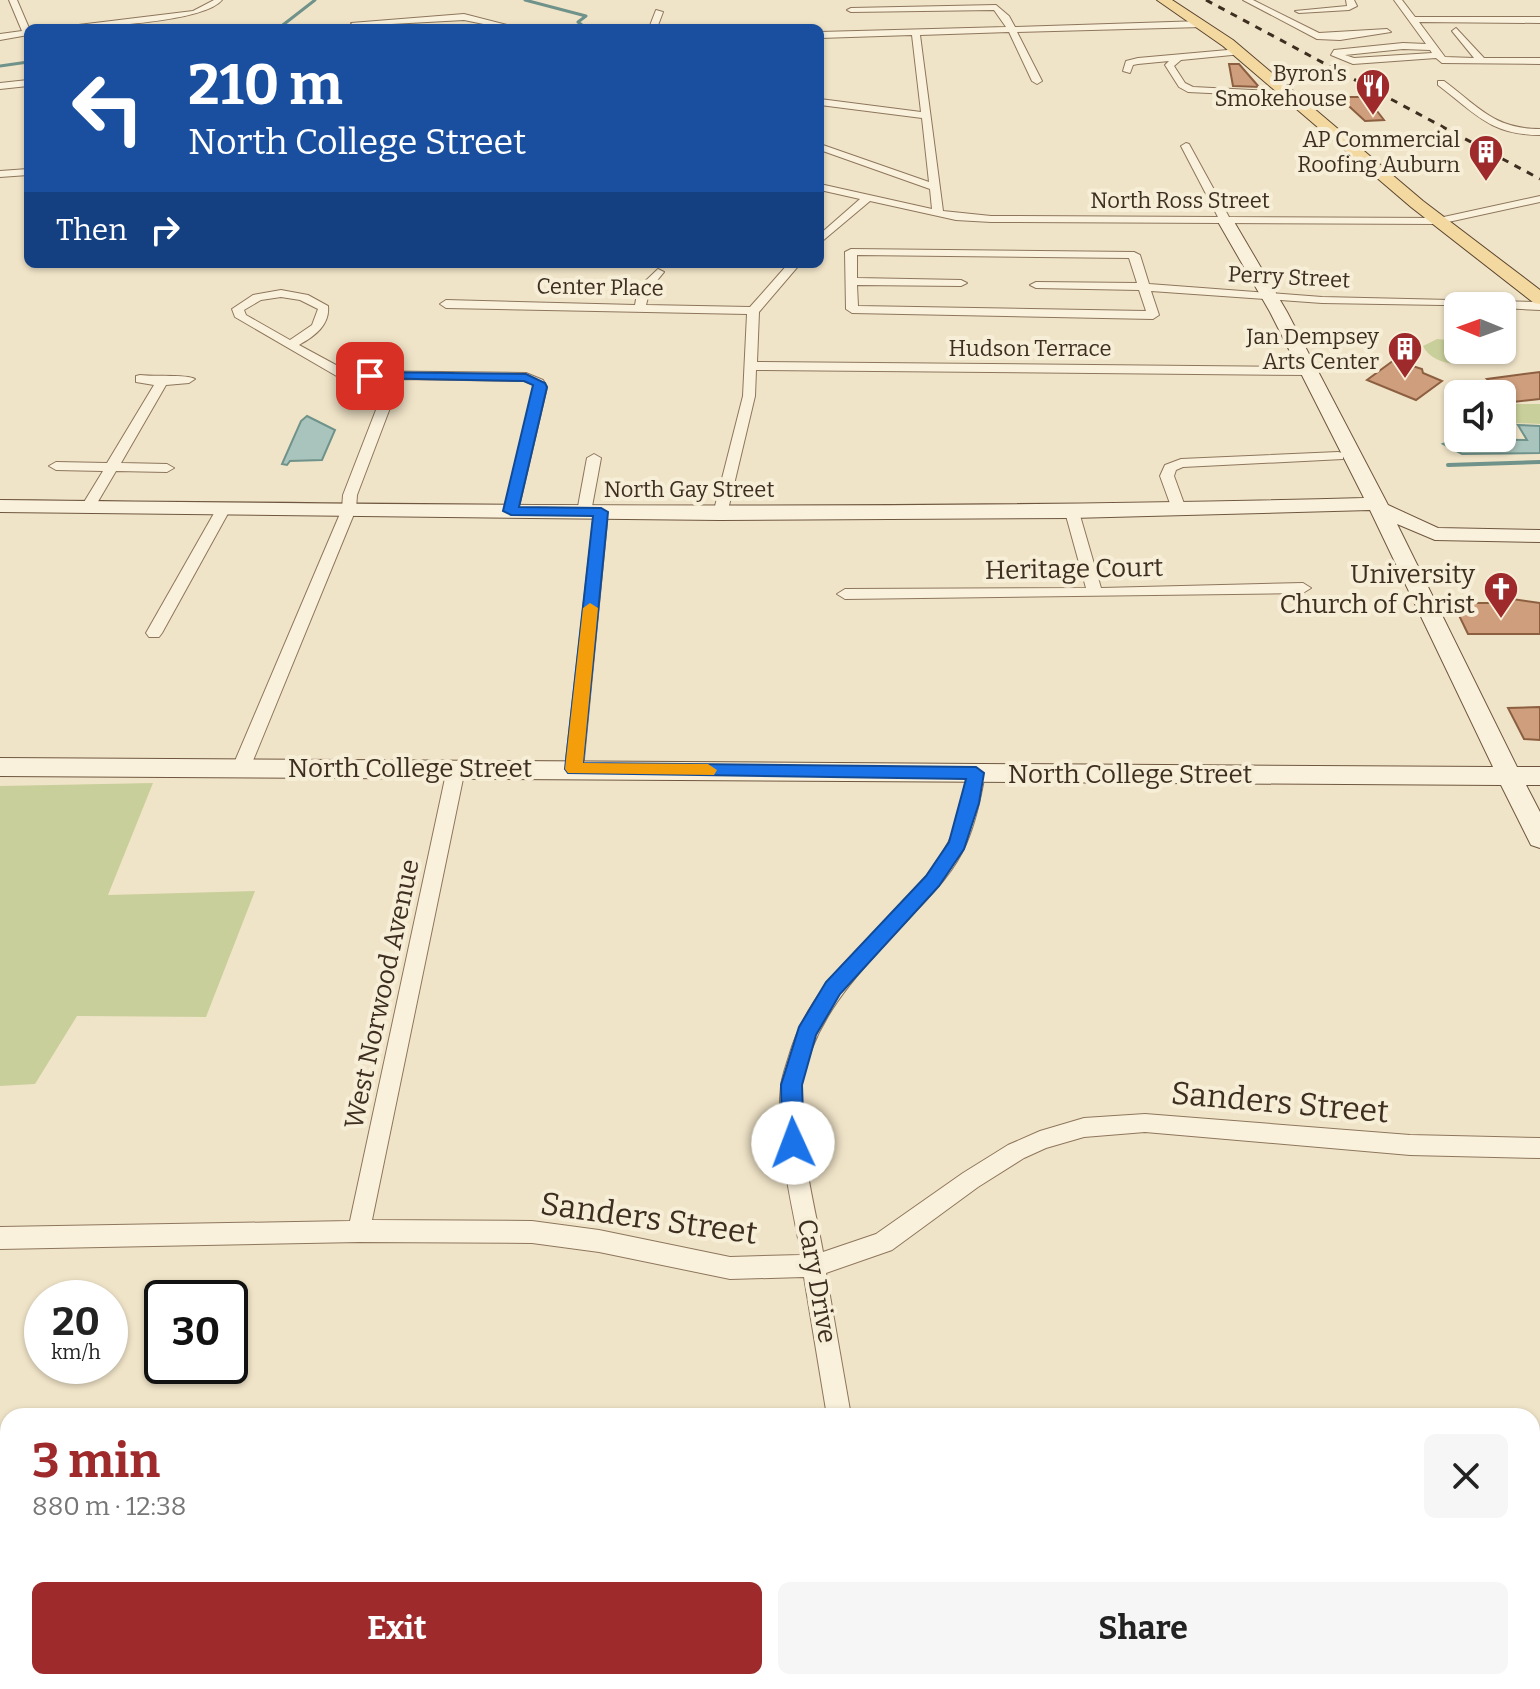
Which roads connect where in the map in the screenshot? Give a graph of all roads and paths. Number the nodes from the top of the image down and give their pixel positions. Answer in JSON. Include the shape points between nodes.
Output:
{"nodes":[{"id":1,"x":13,"y":0,"type":"edge"},
{"id":2,"x":218,"y":0,"type":"edge"},
{"id":3,"x":1163,"y":0,"type":"edge"},
{"id":4,"x":1247,"y":0,"type":"edge"},
{"id":5,"x":1350,"y":0,"type":"edge"},
{"id":6,"x":1398,"y":0,"type":"edge"},
{"id":7,"x":898,"y":9,"type":"junction"},
{"id":8,"x":851,"y":10,"type":"dead end"},
{"id":9,"x":659,"y":12,"type":"dead end"},
{"id":10,"x":432,"y":17,"type":"junction"},
{"id":11,"x":1413,"y":19,"type":"junction"},
{"id":12,"x":1540,"y":20,"type":"edge"},
{"id":13,"x":355,"y":23,"type":"dead end"},
{"id":14,"x":1309,"y":23,"type":"dead end"},
{"id":15,"x":94,"y":24,"type":"edge"},
{"id":16,"x":428,"y":24,"type":"edge"},
{"id":17,"x":501,"y":24,"type":"edge"},
{"id":18,"x":654,"y":24,"type":"edge"},
{"id":19,"x":1202,"y":24,"type":"junction"},
{"id":20,"x":24,"y":25,"type":"edge"},
{"id":21,"x":1456,"y":31,"type":"dead end"},
{"id":22,"x":1012,"y":32,"type":"junction"},
{"id":23,"x":1387,"y":32,"type":"dead end"},
{"id":24,"x":24,"y":33,"type":"edge"},
{"id":25,"x":1372,"y":33,"type":"junction"},
{"id":26,"x":824,"y":35,"type":"edge"},
{"id":27,"x":912,"y":35,"type":"junction"},
{"id":28,"x":0,"y":37,"type":"edge"},
{"id":29,"x":1392,"y":46,"type":"junction"},
{"id":30,"x":1436,"y":51,"type":"junction"},
{"id":31,"x":1239,"y":52,"type":"junction"},
{"id":32,"x":1177,"y":59,"type":"junction"},
{"id":33,"x":1482,"y":61,"type":"junction"},
{"id":34,"x":1540,"y":61,"type":"edge"},
{"id":35,"x":1127,"y":71,"type":"dead end"},
{"id":36,"x":1037,"y":81,"type":"dead end"},
{"id":37,"x":24,"y":83,"type":"edge"},
{"id":38,"x":1441,"y":83,"type":"dead end"},
{"id":39,"x":0,"y":86,"type":"edge"},
{"id":40,"x":1292,"y":95,"type":"junction"},
{"id":41,"x":824,"y":103,"type":"edge"},
{"id":42,"x":926,"y":116,"type":"junction"},
{"id":43,"x":1540,"y":132,"type":"edge"},
{"id":44,"x":1186,"y":146,"type":"dead end"},
{"id":45,"x":824,"y":148,"type":"edge"},
{"id":46,"x":24,"y":172,"type":"edge"},
{"id":47,"x":0,"y":174,"type":"edge"},
{"id":48,"x":934,"y":187,"type":"junction"},
{"id":49,"x":824,"y":188,"type":"edge"},
{"id":50,"x":869,"y":196,"type":"junction"},
{"id":51,"x":1540,"y":199,"type":"edge"},
{"id":52,"x":938,"y":213,"type":"junction"},
{"id":53,"x":1225,"y":220,"type":"junction"},
{"id":54,"x":1439,"y":221,"type":"junction"},
{"id":55,"x":832,"y":246,"type":"edge"},
{"id":56,"x":791,"y":268,"type":"edge"},
{"id":57,"x":658,"y":272,"type":"dead end"},
{"id":58,"x":852,"y":281,"type":"junction"},
{"id":59,"x":961,"y":283,"type":"dead end"},
{"id":60,"x":1036,"y":285,"type":"dead end"},
{"id":61,"x":1143,"y":287,"type":"junction"},
{"id":62,"x":1272,"y":298,"type":"junction"},
{"id":63,"x":446,"y":304,"type":"dead end"},
{"id":64,"x":1539,"y":305,"type":"edge"},
{"id":65,"x":640,"y":308,"type":"junction"},
{"id":66,"x":753,"y":311,"type":"junction"},
{"id":67,"x":289,"y":345,"type":"junction"},
{"id":68,"x":750,"y":366,"type":"junction"},
{"id":69,"x":1310,"y":371,"type":"junction"},
{"id":70,"x":396,"y":376,"type":"junction"},
{"id":71,"x":140,"y":379,"type":"dead end"},
{"id":72,"x":189,"y":379,"type":"dead end"},
{"id":73,"x":162,"y":382,"type":"junction"},
{"id":74,"x":1338,"y":456,"type":"dead end"},
{"id":75,"x":594,"y":458,"type":"dead end"},
{"id":76,"x":56,"y":466,"type":"dead end"},
{"id":77,"x":112,"y":467,"type":"junction"},
{"id":78,"x":167,"y":468,"type":"dead end"},
{"id":79,"x":0,"y":506,"type":"edge"},
{"id":80,"x":1380,"y":506,"type":"junction"},
{"id":81,"x":88,"y":507,"type":"junction"},
{"id":82,"x":224,"y":508,"type":"junction"},
{"id":83,"x":349,"y":509,"type":"junction"},
{"id":84,"x":1179,"y":509,"type":"junction"},
{"id":85,"x":511,"y":511,"type":"junction"},
{"id":86,"x":592,"y":512,"type":"junction"},
{"id":87,"x":1072,"y":512,"type":"junction"},
{"id":88,"x":720,"y":514,"type":"junction"},
{"id":89,"x":1435,"y":534,"type":"junction"},
{"id":90,"x":1540,"y":536,"type":"edge"},
{"id":91,"x":1397,"y":541,"type":"junction"},
{"id":92,"x":1303,"y":588,"type":"dead end"},
{"id":93,"x":1095,"y":592,"type":"junction"},
{"id":94,"x":845,"y":594,"type":"dead end"},
{"id":95,"x":154,"y":633,"type":"dead end"},
{"id":96,"x":0,"y":767,"type":"edge"},
{"id":97,"x":241,"y":768,"type":"junction"},
{"id":98,"x":456,"y":769,"type":"junction"},
{"id":99,"x":574,"y":769,"type":"junction"},
{"id":100,"x":976,"y":773,"type":"junction"},
{"id":101,"x":1509,"y":776,"type":"junction"},
{"id":102,"x":1540,"y":776,"type":"edge"},
{"id":103,"x":1540,"y":838,"type":"edge"},
{"id":104,"x":1540,"y":1148,"type":"edge"},
{"id":105,"x":359,"y":1231,"type":"junction"},
{"id":106,"x":0,"y":1238,"type":"edge"},
{"id":107,"x":814,"y":1266,"type":"junction"},
{"id":108,"x":838,"y":1408,"type":"edge"}],
"edges":[{"from":1,"to":20,"type":"street"},
{"from":2,"to":15,"type":"street","via":[[194,13]]},
{"from":3,"to":19,"type":"main road"},
{"from":4,"to":25,"type":"street","via":[[1317,36]]},
{"from":5,"to":14,"type":"street","via":[[1349,8],[1296,8]]},
{"from":6,"to":11,"type":"street"},
{"from":7,"to":8,"type":"street"},
{"from":7,"to":22,"type":"street","via":[[996,7]]},
{"from":7,"to":27,"type":"street"},
{"from":9,"to":18,"type":"street"},
{"from":10,"to":13,"type":"street"},
{"from":10,"to":16,"type":"street"},
{"from":10,"to":17,"type":"street"},
{"from":11,"to":12,"type":"street"},
{"from":11,"to":30,"type":"street"},
{"from":19,"to":22,"type":"street"},
{"from":19,"to":31,"type":"main road"},
{"from":21,"to":33,"type":"street"},
{"from":22,"to":27,"type":"street"},
{"from":22,"to":36,"type":"street"},
{"from":23,"to":25,"type":"street"},
{"from":24,"to":28,"type":"street"},
{"from":25,"to":29,"type":"street"},
{"from":26,"to":27,"type":"street"},
{"from":27,"to":42,"type":"street"},
{"from":29,"to":30,"type":"street"},
{"from":29,"to":30,"type":"street","via":[[1334,53],[1353,61]]},
{"from":30,"to":33,"type":"street","via":[[1442,60]]},
{"from":31,"to":32,"type":"street"},
{"from":31,"to":40,"type":"main road"},
{"from":32,"to":35,"type":"street","via":[[1129,63]]},
{"from":32,"to":40,"type":"street","via":[[1169,65],[1191,90]]},
{"from":33,"to":34,"type":"street"},
{"from":37,"to":39,"type":"street"},
{"from":38,"to":43,"type":"street","via":[[1499,127]]},
{"from":40,"to":54,"type":"main road"},
{"from":41,"to":42,"type":"street"},
{"from":42,"to":48,"type":"street"},
{"from":44,"to":53,"type":"street"},
{"from":45,"to":48,"type":"street"},
{"from":46,"to":47,"type":"street"},
{"from":48,"to":52,"type":"street"},
{"from":49,"to":50,"type":"street","name":"North Ross Street"},
{"from":50,"to":52,"type":"street","name":"North Ross Street"},
{"from":50,"to":55,"type":"street"},
{"from":51,"to":54,"type":"street","name":"North Ross Street"},
{"from":52,"to":53,"type":"street","name":"North Ross Street","via":[[991,219]]},
{"from":53,"to":54,"type":"street","name":"North Ross Street"},
{"from":53,"to":62,"type":"street"},
{"from":54,"to":64,"type":"main road"},
{"from":55,"to":58,"type":"street"},
{"from":55,"to":61,"type":"street","via":[[1134,255]]},
{"from":56,"to":66,"type":"street"},
{"from":57,"to":65,"type":"street","via":[[644,288]]},
{"from":58,"to":59,"type":"street"},
{"from":58,"to":61,"type":"street","via":[[852,309],[1153,315]]},
{"from":60,"to":61,"type":"street","name":"Perry Street"},
{"from":61,"to":62,"type":"street","name":"Perry Street"},
{"from":62,"to":64,"type":"street","name":"Perry Street"},
{"from":62,"to":69,"type":"street"},
{"from":63,"to":65,"type":"street","name":"Center Place"},
{"from":65,"to":66,"type":"street","name":"Center Place"},
{"from":66,"to":68,"type":"street"},
{"from":67,"to":67,"type":"street","via":[[241,317],[238,309],[271,294],[315,301],[324,308],[322,322]]},
{"from":67,"to":70,"type":"street","via":[[344,375]]},
{"from":68,"to":69,"type":"street","name":"Hudson Terrace"},
{"from":68,"to":88,"type":"street","via":[[749,396]]},
{"from":69,"to":80,"type":"street"},
{"from":70,"to":83,"type":"street"},
{"from":70,"to":85,"type":"street","via":[[526,377],[539,383]]},
{"from":71,"to":73,"type":"street"},
{"from":72,"to":73,"type":"street"},
{"from":73,"to":77,"type":"street"},
{"from":74,"to":84,"type":"street","via":[[1181,463],[1167,476]]},
{"from":75,"to":86,"type":"street"},
{"from":76,"to":77,"type":"street"},
{"from":77,"to":78,"type":"street"},
{"from":77,"to":81,"type":"street"},
{"from":79,"to":81,"type":"street","name":"North Gay Street"},
{"from":80,"to":84,"type":"street","name":"North Gay Street"},
{"from":80,"to":89,"type":"street","name":"North Gay Street"},
{"from":80,"to":91,"type":"street"},
{"from":81,"to":82,"type":"street","name":"North Gay Street"},
{"from":82,"to":83,"type":"street","name":"North Gay Street"},
{"from":82,"to":95,"type":"street"},
{"from":83,"to":85,"type":"street","name":"North Gay Street"},
{"from":83,"to":97,"type":"street"},
{"from":84,"to":87,"type":"street","name":"North Gay Street"},
{"from":85,"to":86,"type":"street","name":"North Gay Street"},
{"from":86,"to":88,"type":"street","name":"North Gay Street"},
{"from":86,"to":99,"type":"street"},
{"from":87,"to":88,"type":"street","name":"North Gay Street"},
{"from":87,"to":93,"type":"street"},
{"from":89,"to":90,"type":"street","name":"North Gay Street"},
{"from":89,"to":91,"type":"street"},
{"from":91,"to":101,"type":"street"},
{"from":92,"to":93,"type":"street","name":"Heritage Court"},
{"from":93,"to":94,"type":"street","name":"Heritage Court"},
{"from":96,"to":97,"type":"street","name":"North College Street"},
{"from":97,"to":98,"type":"street","name":"North College Street"},
{"from":98,"to":99,"type":"street","name":"North College Street"},
{"from":98,"to":105,"type":"street","name":"West Norwood Avenue"},
{"from":99,"to":100,"type":"street","name":"North College Street"},
{"from":100,"to":101,"type":"street","name":"North College Street"},
{"from":100,"to":107,"type":"street","name":"Cary Drive","via":[[957,844],[933,881],[833,988],[806,1033],[791,1085]]},
{"from":101,"to":102,"type":"street","name":"North College Street"},
{"from":101,"to":103,"type":"street"},
{"from":104,"to":107,"type":"street","name":"Sanders Street","via":[[1410,1145],[1102,1124],[1025,1147],[884,1242]]},
{"from":105,"to":106,"type":"street","name":"Sanders Street"},
{"from":105,"to":107,"type":"street","name":"Sanders Street","via":[[532,1232],[730,1268]]},
{"from":107,"to":108,"type":"street","name":"Cary Drive"}]}
